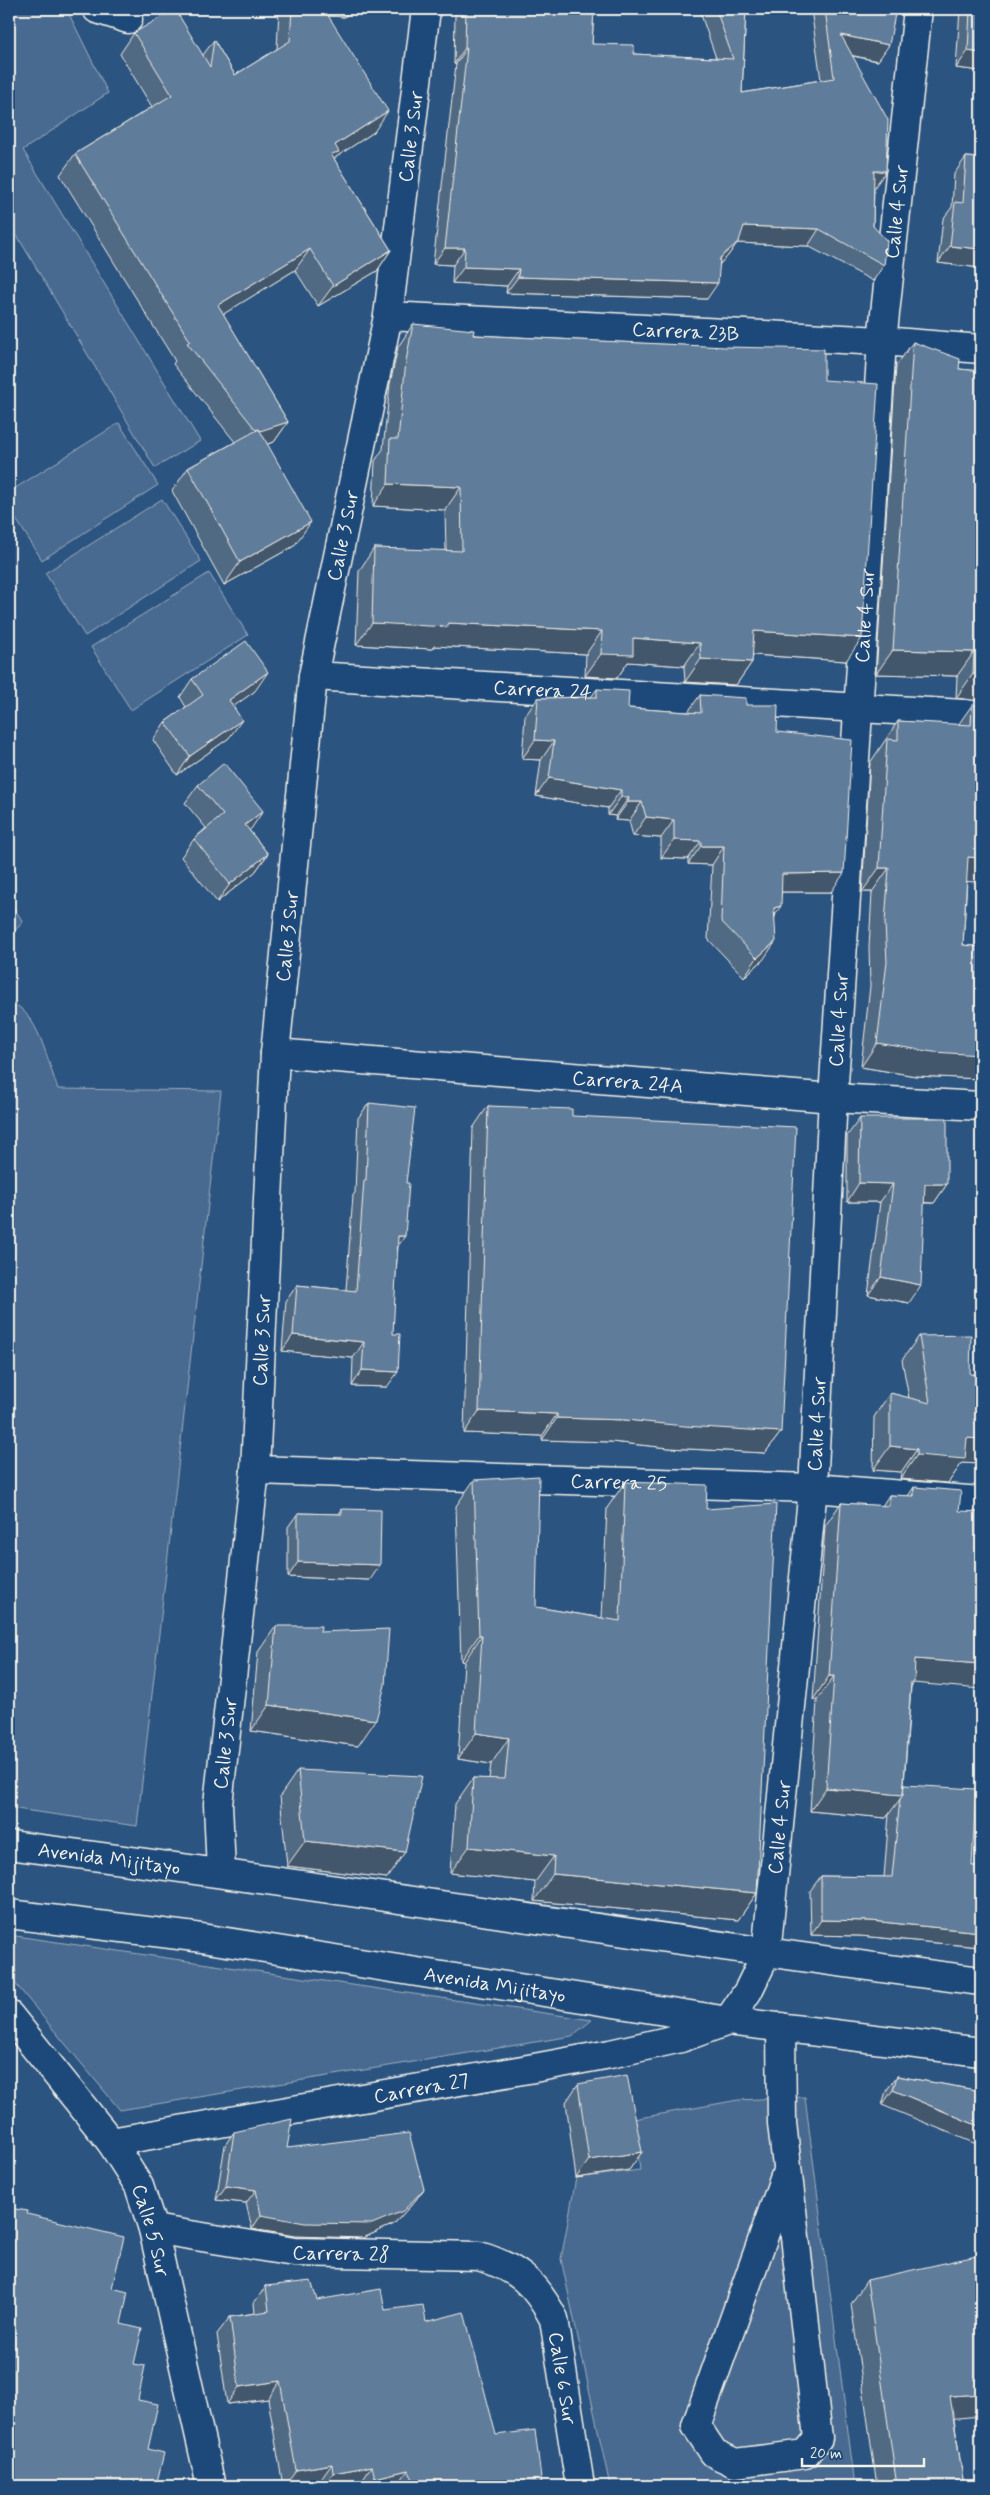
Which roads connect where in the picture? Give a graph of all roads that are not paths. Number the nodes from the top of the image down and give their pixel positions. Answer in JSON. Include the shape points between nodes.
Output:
{"nodes":[{"id":1,"x":97,"y":9,"type":"edge"},
{"id":2,"x":426,"y":9,"type":"edge"},
{"id":3,"x":918,"y":9,"type":"edge"},
{"id":4,"x":128,"y":19,"type":"dead end"},
{"id":5,"x":388,"y":316,"type":"junction"},
{"id":6,"x":882,"y":342,"type":"junction"},
{"id":7,"x":981,"y":349,"type":"edge"},
{"id":8,"x":313,"y":676,"type":"junction"},
{"id":9,"x":857,"y":709,"type":"junction"},
{"id":10,"x":981,"y":715,"type":"edge"},
{"id":11,"x":275,"y":1053,"type":"junction"},
{"id":12,"x":833,"y":1098,"type":"junction"},
{"id":13,"x":981,"y":1106,"type":"edge"},
{"id":14,"x":255,"y":1470,"type":"junction"},
{"id":15,"x":812,"y":1488,"type":"junction"},
{"id":16,"x":981,"y":1501,"type":"edge"},
{"id":17,"x":9,"y":1845,"type":"edge"},
{"id":18,"x":221,"y":1872,"type":"junction"},
{"id":19,"x":9,"y":1914,"type":"edge"},
{"id":20,"x":766,"y":1954,"type":"junction"},
{"id":21,"x":981,"y":1981,"type":"edge"},
{"id":22,"x":9,"y":2015,"type":"edge"},
{"id":23,"x":728,"y":2021,"type":"junction"},
{"id":24,"x":782,"y":2027,"type":"junction"},
{"id":25,"x":981,"y":2052,"type":"edge"},
{"id":26,"x":111,"y":2142,"type":"junction"},
{"id":27,"x":787,"y":2170,"type":"junction"},
{"id":28,"x":153,"y":2229,"type":"junction"},
{"id":29,"x":525,"y":2278,"type":"joint"},
{"id":30,"x":211,"y":2486,"type":"edge"},
{"id":31,"x":580,"y":2486,"type":"edge"}],
"edges":[{"from":1,"to":4,"type":"street"},
{"from":2,"to":5,"type":"street","name":"Calle 3 Sur"},
{"from":3,"to":6,"type":"street","name":"Calle 4 Sur"},
{"from":5,"to":6,"type":"street","name":"Carrera 23B"},
{"from":5,"to":8,"type":"street","name":"Calle 3 Sur"},
{"from":6,"to":7,"type":"street","name":"Carrera 23B"},
{"from":6,"to":9,"type":"street","name":"Calle 4 Sur"},
{"from":8,"to":9,"type":"street","name":"Carrera 24"},
{"from":8,"to":11,"type":"street","name":"Calle 3 Sur"},
{"from":9,"to":10,"type":"street","name":"Carrera 24"},
{"from":9,"to":12,"type":"street","name":"Calle 4 Sur"},
{"from":11,"to":12,"type":"street","name":"Carrera 24A"},
{"from":11,"to":14,"type":"street","name":"Calle 3 Sur"},
{"from":12,"to":13,"type":"street","name":"Carrera 24A"},
{"from":12,"to":15,"type":"street","name":"Calle 4 Sur"},
{"from":14,"to":15,"type":"street","name":"Carrera 25"},
{"from":14,"to":18,"type":"street","name":"Calle 3 Sur","via":[[218,1804]]},
{"from":15,"to":16,"type":"street","name":"Carrera 25"},
{"from":15,"to":20,"type":"street","name":"Calle 4 Sur"},
{"from":17,"to":18,"type":"street","name":"Avenida Mijitayo"},
{"from":18,"to":20,"type":"street","name":"Avenida Mijitayo"},
{"from":19,"to":23,"type":"street","name":"Avenida Mijitayo","via":[[195,1937]]},
{"from":20,"to":21,"type":"street","name":"Avenida Mijitayo"},
{"from":20,"to":23,"type":"street","name":"Calle 4 Sur","via":[[748,1991]]},
{"from":22,"to":26,"type":"street","name":"Calle 5 Sur"},
{"from":23,"to":24,"type":"street","name":"Avenida Mijitayo"},
{"from":23,"to":26,"type":"street","name":"Carrera 27","via":[[681,2038],[610,2054]]},
{"from":24,"to":25,"type":"street","name":"Avenida Mijitayo"},
{"from":24,"to":27,"type":"street","via":[[782,2123]]},
{"from":26,"to":28,"type":"street","name":"Calle 5 Sur","via":[[139,2186]]},
{"from":27,"to":27,"type":"street","via":[[818,2438],[805,2454],[735,2463],[714,2453],[696,2426]]},
{"from":28,"to":29,"type":"street","name":"Carrera 28","via":[[294,2252],[479,2256],[503,2263]]},
{"from":28,"to":30,"type":"street","name":"Calle 5 Sur"},
{"from":29,"to":31,"type":"street","name":"Calle 6 Sur","via":[[542,2296],[554,2319]]}]}
